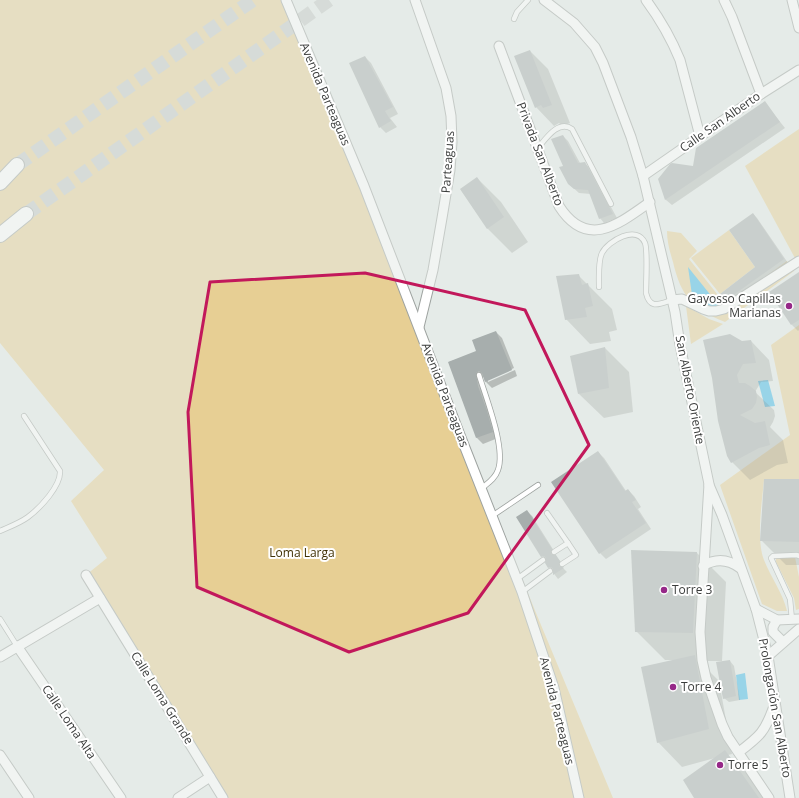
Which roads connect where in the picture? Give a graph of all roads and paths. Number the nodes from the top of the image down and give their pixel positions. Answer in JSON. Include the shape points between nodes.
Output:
{"nodes":[{"id":1,"x":286,"y":0,"type":"edge"},
{"id":2,"x":415,"y":0,"type":"edge"},
{"id":3,"x":528,"y":0,"type":"edge"},
{"id":4,"x":544,"y":0,"type":"edge"},
{"id":5,"x":646,"y":0,"type":"edge"},
{"id":6,"x":724,"y":0,"type":"edge"},
{"id":7,"x":792,"y":0,"type":"edge"},
{"id":8,"x":514,"y":19,"type":"dead end"},
{"id":9,"x":799,"y":28,"type":"edge"},
{"id":10,"x":499,"y":46,"type":"dead end"},
{"id":11,"x":799,"y":70,"type":"edge"},
{"id":12,"x":761,"y":94,"type":"junction"},
{"id":13,"x":700,"y":136,"type":"junction"},
{"id":14,"x":537,"y":149,"type":"junction"},
{"id":15,"x":17,"y":165,"type":"tunnel mouth"},
{"id":16,"x":643,"y":176,"type":"junction"},
{"id":17,"x":0,"y":183,"type":"edge"},
{"id":18,"x":650,"y":202,"type":"junction"},
{"id":19,"x":612,"y":204,"type":"dead end"},
{"id":20,"x":26,"y":214,"type":"tunnel mouth"},
{"id":21,"x":0,"y":235,"type":"edge"},
{"id":22,"x":799,"y":261,"type":"edge"},
{"id":23,"x":599,"y":287,"type":"dead end"},
{"id":24,"x":672,"y":300,"type":"junction"},
{"id":25,"x":419,"y":327,"type":"junction"},
{"id":26,"x":479,"y":375,"type":"dead end"},
{"id":27,"x":24,"y":416,"type":"dead end"},
{"id":28,"x":709,"y":484,"type":"junction"},
{"id":29,"x":538,"y":485,"type":"dead end"},
{"id":30,"x":482,"y":488,"type":"junction"},
{"id":31,"x":547,"y":513,"type":"dead end"},
{"id":32,"x":492,"y":516,"type":"junction"},
{"id":33,"x":0,"y":531,"type":"edge"},
{"id":34,"x":568,"y":543,"type":"junction"},
{"id":35,"x":554,"y":552,"type":"dead end"},
{"id":36,"x":799,"y":556,"type":"edge"},
{"id":37,"x":543,"y":560,"type":"dead end"},
{"id":38,"x":562,"y":564,"type":"dead end"},
{"id":39,"x":703,"y":566,"type":"junction"},
{"id":40,"x":740,"y":568,"type":"junction"},
{"id":41,"x":550,"y":571,"type":"dead end"},
{"id":42,"x":86,"y":575,"type":"dead end"},
{"id":43,"x":517,"y":579,"type":"junction"},
{"id":44,"x":522,"y":592,"type":"junction"},
{"id":45,"x":100,"y":598,"type":"junction"},
{"id":46,"x":756,"y":609,"type":"junction"},
{"id":47,"x":0,"y":619,"type":"edge"},
{"id":48,"x":796,"y":619,"type":"edge"},
{"id":49,"x":777,"y":620,"type":"junction"},
{"id":50,"x":799,"y":628,"type":"edge"},
{"id":51,"x":783,"y":642,"type":"junction"},
{"id":52,"x":18,"y":646,"type":"junction"},
{"id":53,"x":768,"y":656,"type":"junction"},
{"id":54,"x":0,"y":657,"type":"edge"},
{"id":55,"x":775,"y":703,"type":"junction"},
{"id":56,"x":739,"y":752,"type":"junction"},
{"id":57,"x":0,"y":755,"type":"edge"},
{"id":58,"x":210,"y":777,"type":"junction"},
{"id":59,"x":29,"y":798,"type":"edge"},
{"id":60,"x":120,"y":798,"type":"edge"},
{"id":61,"x":178,"y":798,"type":"edge"},
{"id":62,"x":223,"y":798,"type":"edge"},
{"id":63,"x":579,"y":798,"type":"edge"},
{"id":64,"x":769,"y":798,"type":"edge"},
{"id":65,"x":790,"y":798,"type":"edge"}],
"edges":[{"from":1,"to":25,"type":"street","name":"Avenida Parteaguas","via":[[364,186]]},
{"from":2,"to":25,"type":"street","name":"Parteaguas","via":[[446,88],[452,142],[441,226]]},
{"from":3,"to":8,"type":"lane"},
{"from":4,"to":16,"type":"street","name":"San Alberto Oriente","via":[[574,23],[595,47],[604,63]]},
{"from":5,"to":13,"type":"street","via":[[660,20],[680,60]]},
{"from":6,"to":12,"type":"street"},
{"from":7,"to":9,"type":"street"},
{"from":10,"to":14,"type":"street","name":"Privada San Alberto"},
{"from":11,"to":12,"type":"street","name":"Calle San Alberto"},
{"from":12,"to":13,"type":"street","name":"Calle San Alberto"},
{"from":13,"to":16,"type":"street","name":"Calle San Alberto"},
{"from":14,"to":18,"type":"street","name":"Privada San Alberto","via":[[559,206],[567,218],[578,226],[591,230],[609,228]]},
{"from":14,"to":19,"type":"lane","via":[[553,132],[562,126],[568,126],[572,129]]},
{"from":15,"to":17,"type":"main road"},
{"from":16,"to":18,"type":"street","name":"San Alberto Oriente"},
{"from":18,"to":24,"type":"street","name":"San Alberto Oriente"},
{"from":20,"to":21,"type":"main road"},
{"from":22,"to":24,"type":"street","via":[[724,309],[709,311],[682,299]]},
{"from":23,"to":24,"type":"lane","via":[[602,253],[611,243],[634,234],[642,238],[646,246],[648,300],[651,304],[656,304]]},
{"from":24,"to":28,"type":"street","name":"San Alberto Oriente"},
{"from":25,"to":30,"type":"street","name":"Avenida Parteaguas"},
{"from":26,"to":30,"type":"lane","via":[[495,425],[501,457],[495,477]]},
{"from":27,"to":33,"type":"lane","via":[[60,471],[60,477],[37,509],[28,517]]},
{"from":28,"to":39,"type":"street","name":"San Alberto Oriente"},
{"from":28,"to":40,"type":"street","name":"Prolongación San Alberto"},
{"from":29,"to":32,"type":"lane"},
{"from":30,"to":32,"type":"street","name":"Avenida Parteaguas"},
{"from":31,"to":34,"type":"lane"},
{"from":32,"to":43,"type":"street","name":"Avenida Parteaguas"},
{"from":34,"to":35,"type":"lane"},
{"from":34,"to":38,"type":"lane","via":[[576,555]]},
{"from":36,"to":48,"type":"lane","via":[[774,556],[771,559]]},
{"from":37,"to":43,"type":"lane"},
{"from":39,"to":40,"type":"street","via":[[724,560]]},
{"from":39,"to":56,"type":"street","name":"San Alberto Oriente","via":[[700,632],[702,660],[725,731]]},
{"from":40,"to":46,"type":"street","name":"Prolongación San Alberto"},
{"from":41,"to":44,"type":"lane"},
{"from":42,"to":45,"type":"street","name":"Calle Loma Grande"},
{"from":43,"to":44,"type":"street","name":"Avenida Parteaguas"},
{"from":44,"to":63,"type":"street","name":"Avenida Parteaguas","via":[[554,688]]},
{"from":45,"to":52,"type":"street"},
{"from":45,"to":58,"type":"street","name":"Calle Loma Grande"},
{"from":46,"to":49,"type":"street"},
{"from":46,"to":53,"type":"street","name":"Prolongación San Alberto"},
{"from":47,"to":52,"type":"lane"},
{"from":48,"to":49,"type":"street"},
{"from":49,"to":51,"type":"street","via":[[773,632]]},
{"from":50,"to":51,"type":"street"},
{"from":51,"to":53,"type":"street"},
{"from":52,"to":54,"type":"street"},
{"from":52,"to":60,"type":"street","name":"Calle Loma Alta"},
{"from":53,"to":55,"type":"street","name":"Prolongación San Alberto"},
{"from":55,"to":56,"type":"street","via":[[761,734]]},
{"from":55,"to":65,"type":"street","name":"Prolongación San Alberto"},
{"from":56,"to":64,"type":"street","name":"San Alberto Oriente"},
{"from":57,"to":59,"type":"street"},
{"from":58,"to":61,"type":"street"},
{"from":58,"to":62,"type":"street","name":"Calle Loma Grande"}]}
